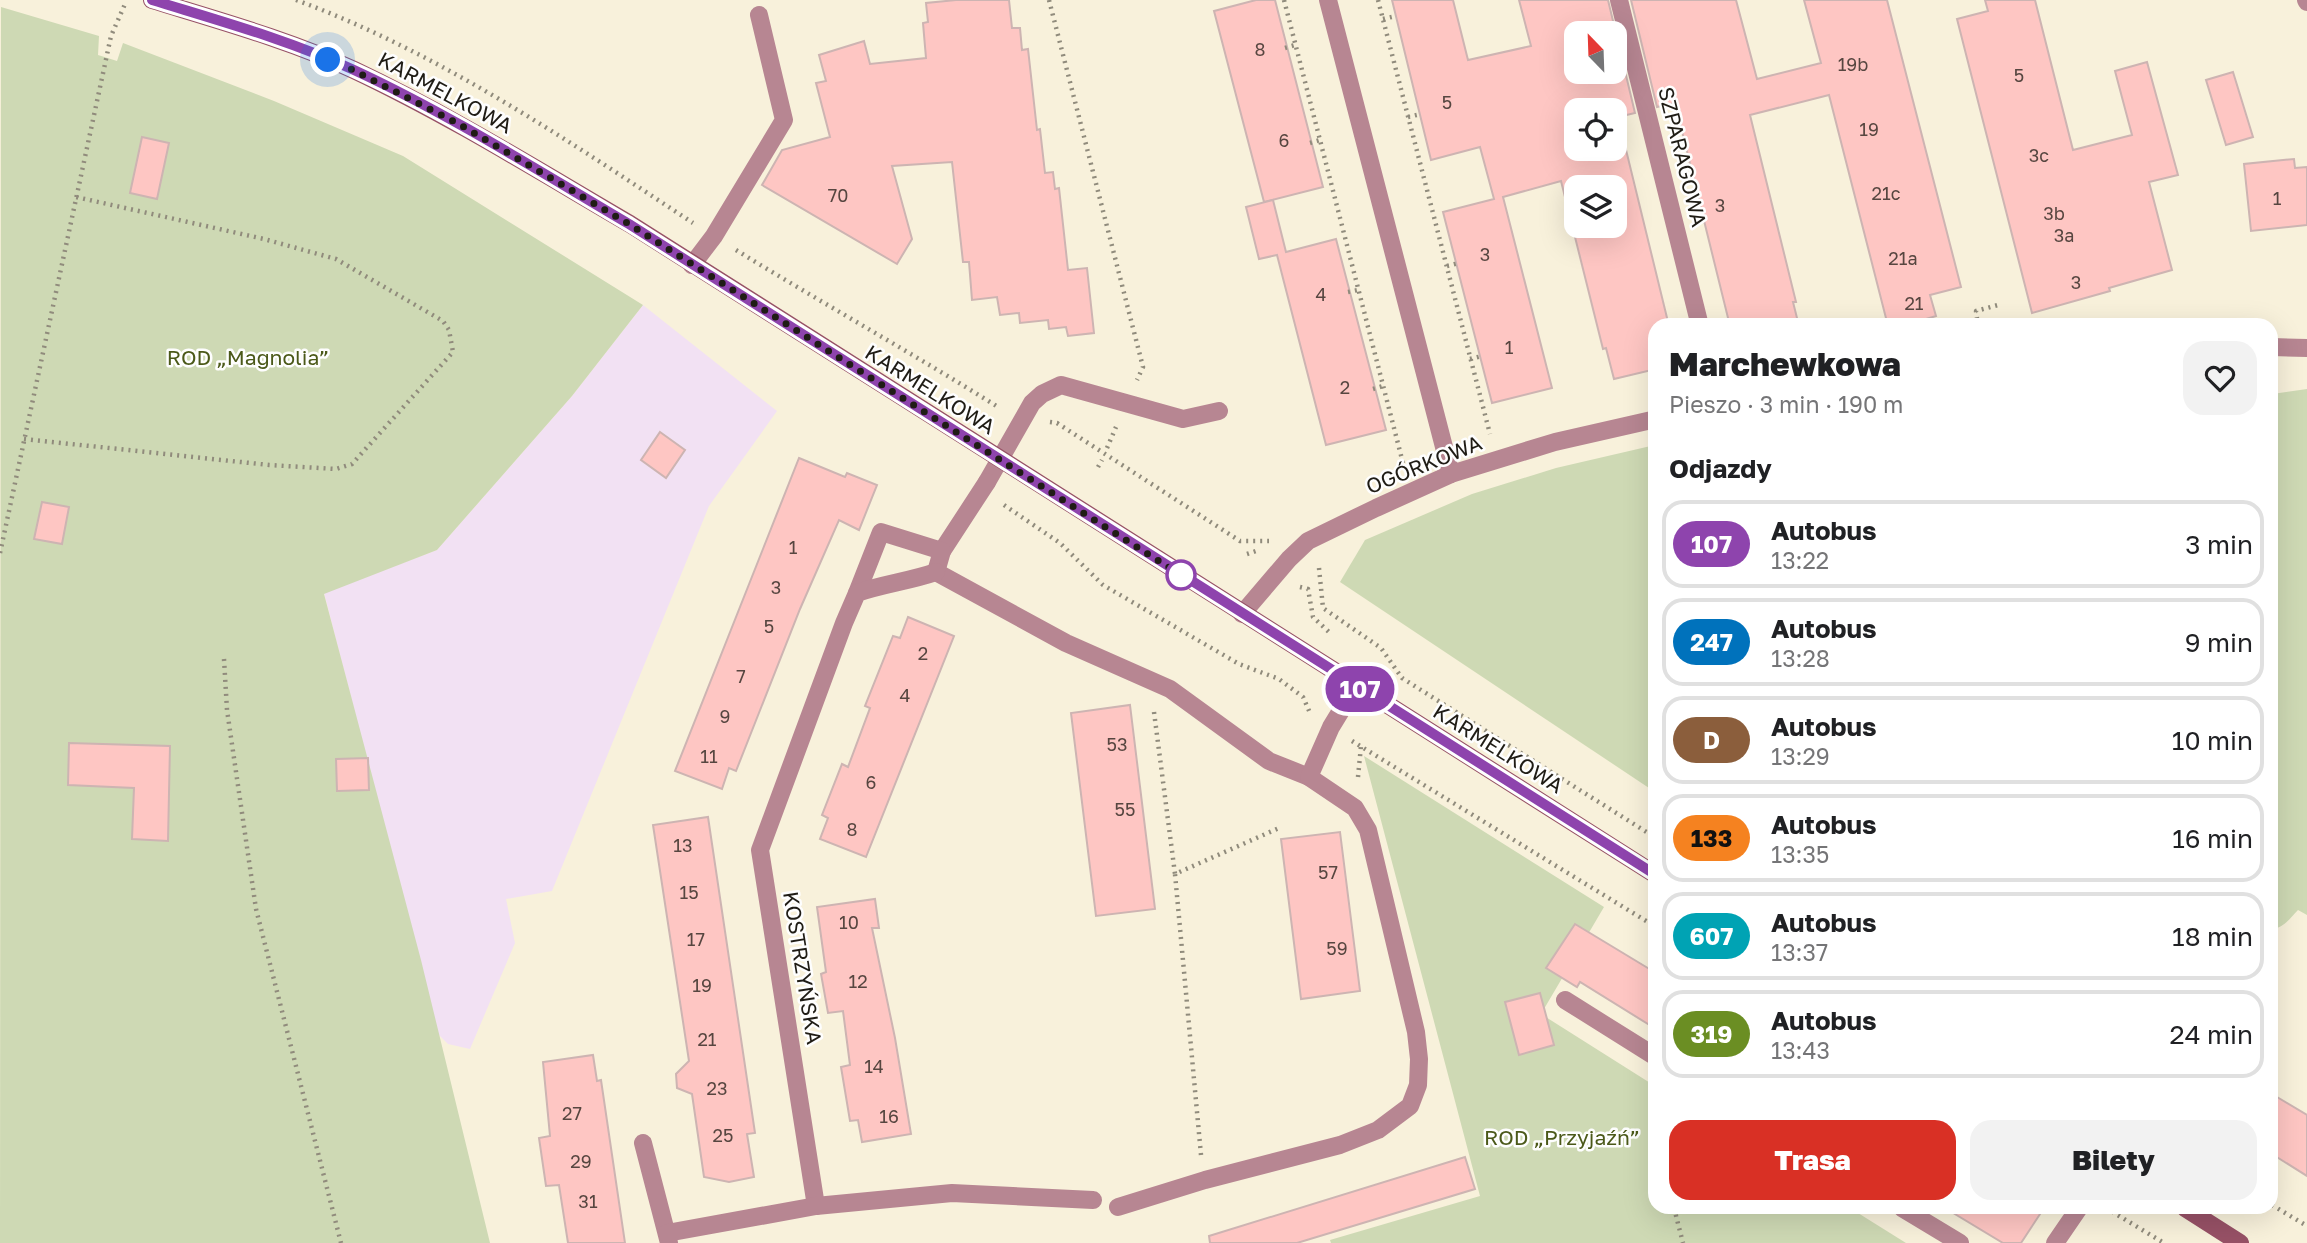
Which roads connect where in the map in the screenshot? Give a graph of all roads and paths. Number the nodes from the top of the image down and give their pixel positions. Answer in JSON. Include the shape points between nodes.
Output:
{"nodes":[{"id":1,"x":126,"y":0,"type":"edge"},
{"id":2,"x":152,"y":0,"type":"edge"},
{"id":3,"x":296,"y":0,"type":"edge"},
{"id":4,"x":1049,"y":0,"type":"edge"},
{"id":5,"x":1284,"y":0,"type":"edge"},
{"id":6,"x":1328,"y":0,"type":"edge"},
{"id":7,"x":1378,"y":0,"type":"edge"},
{"id":8,"x":1619,"y":0,"type":"edge"},
{"id":9,"x":759,"y":15,"type":"dead end"},
{"id":10,"x":1396,"y":16,"type":"dead end"},
{"id":11,"x":1383,"y":19,"type":"junction"},
{"id":12,"x":1296,"y":45,"type":"junction"},
{"id":13,"x":1285,"y":48,"type":"dead end"},
{"id":14,"x":1421,"y":114,"type":"dead end"},
{"id":15,"x":1408,"y":117,"type":"junction"},
{"id":16,"x":1320,"y":140,"type":"junction"},
{"id":17,"x":1310,"y":143,"type":"dead end"},
{"id":18,"x":76,"y":197,"type":"junction"},
{"id":19,"x":695,"y":224,"type":"dead end"},
{"id":20,"x":731,"y":247,"type":"dead end"},
{"id":21,"x":1459,"y":263,"type":"dead end"},
{"id":22,"x":692,"y":265,"type":"junction"},
{"id":23,"x":1447,"y":266,"type":"junction"},
{"id":24,"x":1358,"y":290,"type":"junction"},
{"id":25,"x":1348,"y":292,"type":"dead end"},
{"id":26,"x":1998,"y":306,"type":"dead end"},
{"id":27,"x":1698,"y":318,"type":"edge"},
{"id":28,"x":1977,"y":318,"type":"edge"},
{"id":29,"x":2278,"y":347,"type":"edge"},
{"id":30,"x":2307,"y":348,"type":"edge"},
{"id":31,"x":1482,"y":356,"type":"dead end"},
{"id":32,"x":1470,"y":359,"type":"junction"},
{"id":33,"x":1383,"y":386,"type":"junction"},
{"id":34,"x":1373,"y":388,"type":"dead end"},
{"id":35,"x":1127,"y":403,"type":"junction"},
{"id":36,"x":1219,"y":411,"type":"dead end"},
{"id":37,"x":1022,"y":418,"type":"junction"},
{"id":38,"x":1648,"y":421,"type":"edge"},
{"id":39,"x":24,"y":439,"type":"junction"},
{"id":40,"x":1492,"y":442,"type":"dead end"},
{"id":41,"x":1107,"y":448,"type":"dead end"},
{"id":42,"x":998,"y":460,"type":"junction"},
{"id":43,"x":1102,"y":460,"type":"dead end"},
{"id":44,"x":1098,"y":467,"type":"dead end"},
{"id":45,"x":1451,"y":474,"type":"junction"},
{"id":46,"x":1406,"y":477,"type":"dead end"},
{"id":47,"x":985,"y":486,"type":"junction"},
{"id":48,"x":942,"y":551,"type":"junction"},
{"id":49,"x":1295,"y":552,"type":"junction"},
{"id":50,"x":0,"y":553,"type":"edge"},
{"id":51,"x":936,"y":572,"type":"junction"},
{"id":52,"x":1298,"y":586,"type":"dead end"},
{"id":53,"x":857,"y":593,"type":"junction"},
{"id":54,"x":1242,"y":614,"type":"junction"},
{"id":55,"x":1334,"y":635,"type":"dead end"},
{"id":56,"x":224,"y":659,"type":"dead end"},
{"id":57,"x":1284,"y":671,"type":"dead end"},
{"id":58,"x":1150,"y":678,"type":"junction"},
{"id":59,"x":1279,"y":679,"type":"junction"},
{"id":60,"x":1356,"y":686,"type":"junction"},
{"id":61,"x":1315,"y":716,"type":"dead end"},
{"id":62,"x":1346,"y":737,"type":"dead end"},
{"id":63,"x":1309,"y":777,"type":"junction"},
{"id":64,"x":1279,"y":828,"type":"dead end"},
{"id":65,"x":1648,"y":833,"type":"edge"},
{"id":66,"x":1648,"y":870,"type":"edge"},
{"id":67,"x":1175,"y":874,"type":"junction"},
{"id":68,"x":1648,"y":922,"type":"edge"},
{"id":69,"x":1565,"y":1000,"type":"dead end"},
{"id":70,"x":1648,"y":1052,"type":"edge"},
{"id":71,"x":643,"y":1143,"type":"dead end"},
{"id":72,"x":1205,"y":1180,"type":"junction"},
{"id":73,"x":1093,"y":1200,"type":"dead end"},
{"id":74,"x":816,"y":1206,"type":"junction"},
{"id":75,"x":1118,"y":1207,"type":"dead end"},
{"id":76,"x":2278,"y":1209,"type":"edge"},
{"id":77,"x":1676,"y":1214,"type":"edge"},
{"id":78,"x":1912,"y":1214,"type":"edge"},
{"id":79,"x":2075,"y":1214,"type":"edge"},
{"id":80,"x":2116,"y":1214,"type":"edge"},
{"id":81,"x":2194,"y":1214,"type":"edge"},
{"id":82,"x":2307,"y":1226,"type":"edge"},
{"id":83,"x":668,"y":1238,"type":"edge"},
{"id":84,"x":341,"y":1243,"type":"edge"},
{"id":85,"x":1683,"y":1243,"type":"edge"},
{"id":86,"x":1960,"y":1243,"type":"edge"},
{"id":87,"x":2055,"y":1243,"type":"edge"},
{"id":88,"x":2164,"y":1243,"type":"edge"},
{"id":89,"x":2240,"y":1243,"type":"edge"}],
"edges":[{"from":1,"to":18,"type":"path","via":[[111,36]]},
{"from":2,"to":22,"type":"street","name":"KARMELKOWA","via":[[255,32],[353,70],[457,123]]},
{"from":3,"to":19,"type":"path","via":[[421,55]]},
{"from":4,"to":35,"type":"path","via":[[1143,367]]},
{"from":5,"to":12,"type":"path"},
{"from":6,"to":45,"type":"street"},
{"from":7,"to":11,"type":"path"},
{"from":8,"to":27,"type":"street","name":"SZPARAGOWA"},
{"from":9,"to":22,"type":"street","via":[[784,120]]},
{"from":10,"to":11,"type":"path"},
{"from":11,"to":15,"type":"path"},
{"from":12,"to":13,"type":"path"},
{"from":12,"to":16,"type":"path"},
{"from":14,"to":15,"type":"path"},
{"from":15,"to":23,"type":"path"},
{"from":16,"to":17,"type":"path"},
{"from":16,"to":24,"type":"path"},
{"from":18,"to":39,"type":"path"},
{"from":18,"to":39,"type":"path","via":[[336,259],[443,321],[453,352],[352,464],[336,469]]},
{"from":20,"to":37,"type":"path"},
{"from":21,"to":23,"type":"path"},
{"from":22,"to":42,"type":"street","name":"KARMELKOWA"},
{"from":23,"to":32,"type":"path"},
{"from":24,"to":25,"type":"path"},
{"from":24,"to":33,"type":"path"},
{"from":26,"to":28,"type":"path","via":[[1976,311]]},
{"from":29,"to":30,"type":"street"},
{"from":31,"to":32,"type":"path"},
{"from":32,"to":40,"type":"path"},
{"from":33,"to":34,"type":"path"},
{"from":33,"to":46,"type":"path"},
{"from":35,"to":36,"type":"street","via":[[1182,419]]},
{"from":35,"to":37,"type":"street","via":[[1061,385],[1042,394]]},
{"from":35,"to":41,"type":"path"},
{"from":37,"to":42,"type":"street"},
{"from":37,"to":49,"type":"path","via":[[1057,423],[1240,541],[1272,541]]},
{"from":38,"to":45,"type":"street","name":"OGÓRKOWA","via":[[1555,442]]},
{"from":39,"to":50,"type":"path"},
{"from":42,"to":47,"type":"street"},
{"from":42,"to":54,"type":"street","name":"KARMELKOWA"},
{"from":43,"to":44,"type":"path"},
{"from":45,"to":49,"type":"street","name":"OGÓRKOWA","via":[[1308,541]]},
{"from":47,"to":48,"type":"street"},
{"from":47,"to":59,"type":"path","via":[[1060,543],[1103,585],[1239,664]]},
{"from":48,"to":51,"type":"street"},
{"from":48,"to":53,"type":"street","name":"KOSTRZYŃSKA","via":[[881,532]]},
{"from":49,"to":54,"type":"street","name":"OGÓRKOWA"},
{"from":49,"to":65,"type":"path","via":[[1318,568],[1323,608],[1381,648],[1402,678]]},
{"from":51,"to":53,"type":"street"},
{"from":51,"to":58,"type":"street","via":[[1066,643]]},
{"from":52,"to":55,"type":"path","via":[[1308,589],[1313,617]]},
{"from":53,"to":74,"type":"street","name":"KOSTRZYŃSKA","via":[[760,850]]},
{"from":54,"to":60,"type":"street","name":"KARMELKOWA"},
{"from":56,"to":84,"type":"path","via":[[256,909]]},
{"from":57,"to":59,"type":"path"},
{"from":58,"to":63,"type":"street","via":[[1269,761]]},
{"from":58,"to":67,"type":"path"},
{"from":59,"to":61,"type":"path","via":[[1303,697],[1308,713]]},
{"from":60,"to":63,"type":"street"},
{"from":60,"to":66,"type":"street","name":"KARMELKOWA"},
{"from":62,"to":68,"type":"path"},
{"from":63,"to":72,"type":"street","via":[[1355,808],[1368,830],[1416,1032],[1418,1085],[1410,1106],[1378,1130],[1340,1145]]},
{"from":64,"to":67,"type":"path"},
{"from":67,"to":72,"type":"path"},
{"from":69,"to":70,"type":"street"},
{"from":71,"to":83,"type":"street"},
{"from":72,"to":75,"type":"street"},
{"from":73,"to":74,"type":"street","via":[[952,1193]]},
{"from":74,"to":83,"type":"street"},
{"from":76,"to":82,"type":"path"},
{"from":77,"to":85,"type":"path"},
{"from":78,"to":86,"type":"street"},
{"from":79,"to":87,"type":"street"},
{"from":80,"to":88,"type":"path"},
{"from":81,"to":89,"type":"street"}]}
